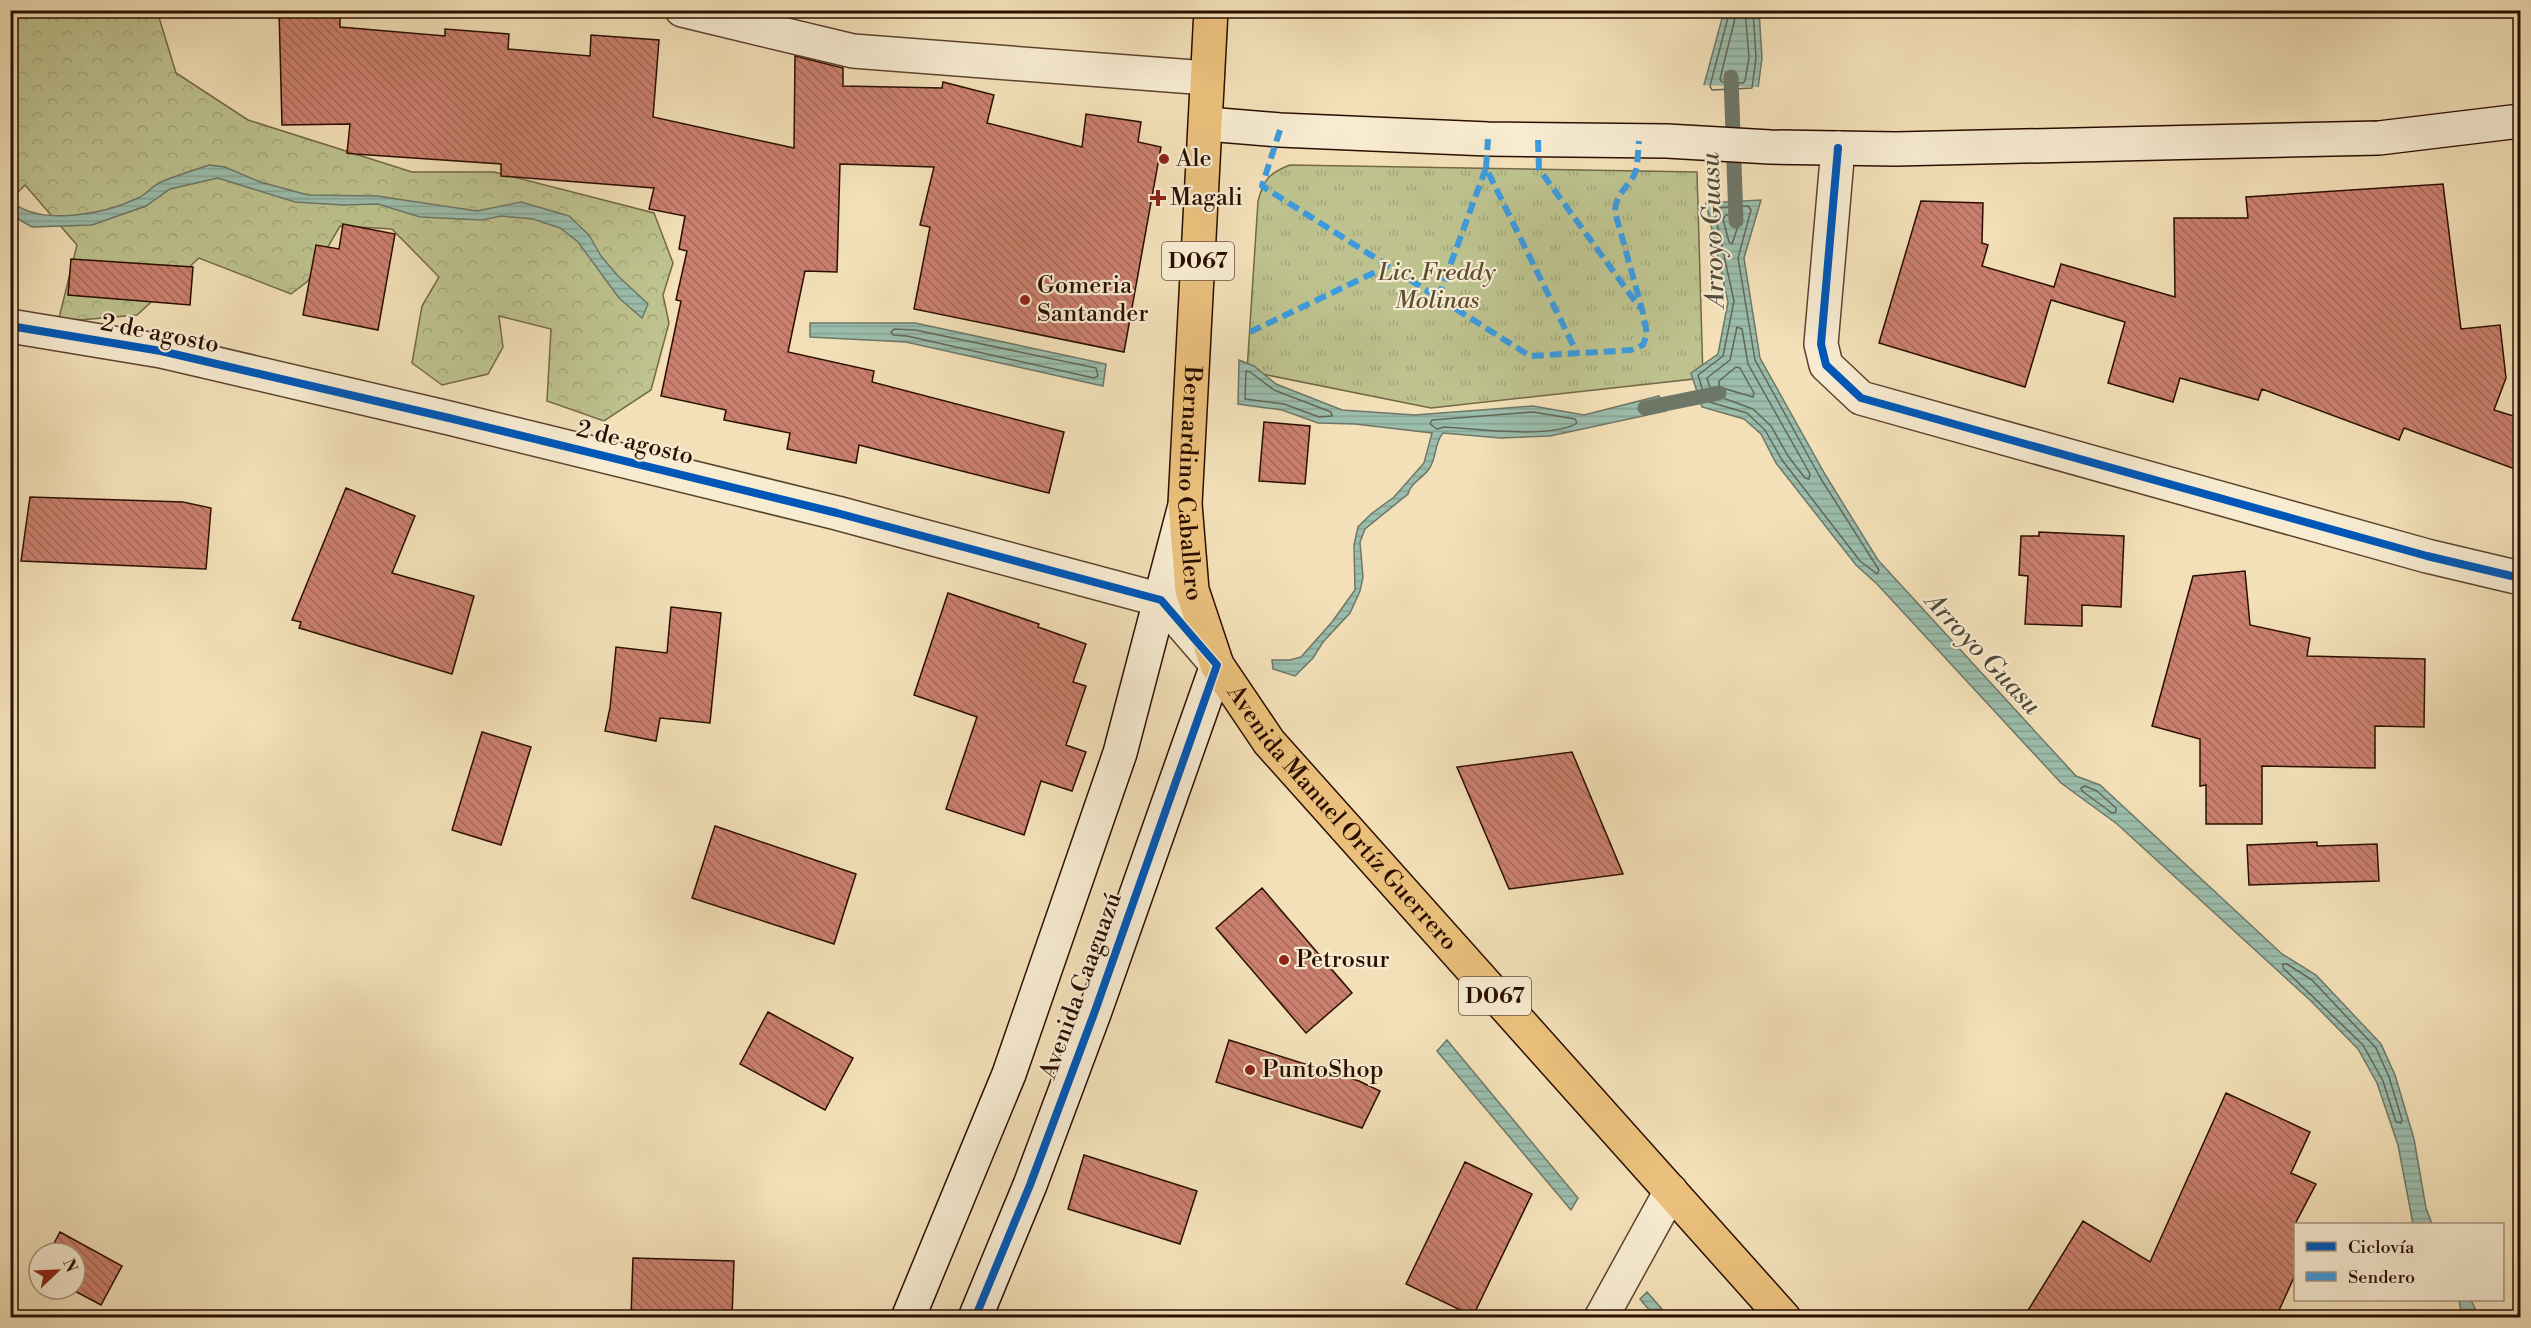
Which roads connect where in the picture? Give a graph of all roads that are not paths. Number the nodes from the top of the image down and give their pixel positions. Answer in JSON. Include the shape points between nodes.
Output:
{"nodes":[{"id":1,"x":682,"y":10,"type":"edge"},
{"id":2,"x":1211,"y":10,"type":"edge"},
{"id":3,"x":1207,"y":78,"type":"junction"},
{"id":4,"x":2520,"y":121,"type":"edge"},
{"id":5,"x":1207,"y":124,"type":"junction"},
{"id":6,"x":1838,"y":148,"type":"junction"},
{"id":7,"x":10,"y":326,"type":"edge"},
{"id":8,"x":1185,"y":504,"type":"junction"},
{"id":9,"x":2520,"y":578,"type":"edge"},
{"id":10,"x":1161,"y":600,"type":"junction"},
{"id":11,"x":1217,"y":665,"type":"junction"},
{"id":12,"x":1671,"y":1191,"type":"junction"},
{"id":13,"x":908,"y":1317,"type":"edge"},
{"id":14,"x":975,"y":1317,"type":"edge"},
{"id":15,"x":1600,"y":1317,"type":"edge"},
{"id":16,"x":1784,"y":1317,"type":"edge"}],
"edges":[{"from":1,"to":3,"type":"street","via":[[853,51]]},
{"from":2,"to":3,"type":"main road","name":"Bernardino Caballero","number":"D067"},
{"from":3,"to":5,"type":"main road","name":"Bernardino Caballero","number":"D067"},
{"from":4,"to":6,"type":"street","via":[[2379,138]]},
{"from":5,"to":6,"type":"street","via":[[1488,139]]},
{"from":5,"to":8,"type":"main road","name":"Bernardino Caballero","number":"D067"},
{"from":6,"to":9,"type":"street","via":[[1821,344],[1826,365],[1861,398],[2427,556]]},
{"from":7,"to":10,"type":"street","name":"2 de agosto","via":[[161,351],[449,418],[837,513]]},
{"from":8,"to":10,"type":"street","name":"Avenida Caaguazú"},
{"from":8,"to":11,"type":"main road","name":"Bernardino Caballero","number":"D067","via":[[1192,590]]},
{"from":10,"to":11,"type":"street"},
{"from":10,"to":13,"type":"street","name":"Avenida Caaguazú","via":[[1120,753],[1009,1074]]},
{"from":11,"to":12,"type":"main road","name":"Avenida Manuel Ortíz Guerrero","number":"D067","via":[[1269,742]]},
{"from":11,"to":14,"type":"street","name":"Avenida Caaguazú","via":[[1095,1011],[1030,1185]]},
{"from":12,"to":15,"type":"street"},
{"from":12,"to":16,"type":"main road","name":"Avenida Manuel Ortíz Guerrero","number":"D067"}]}
